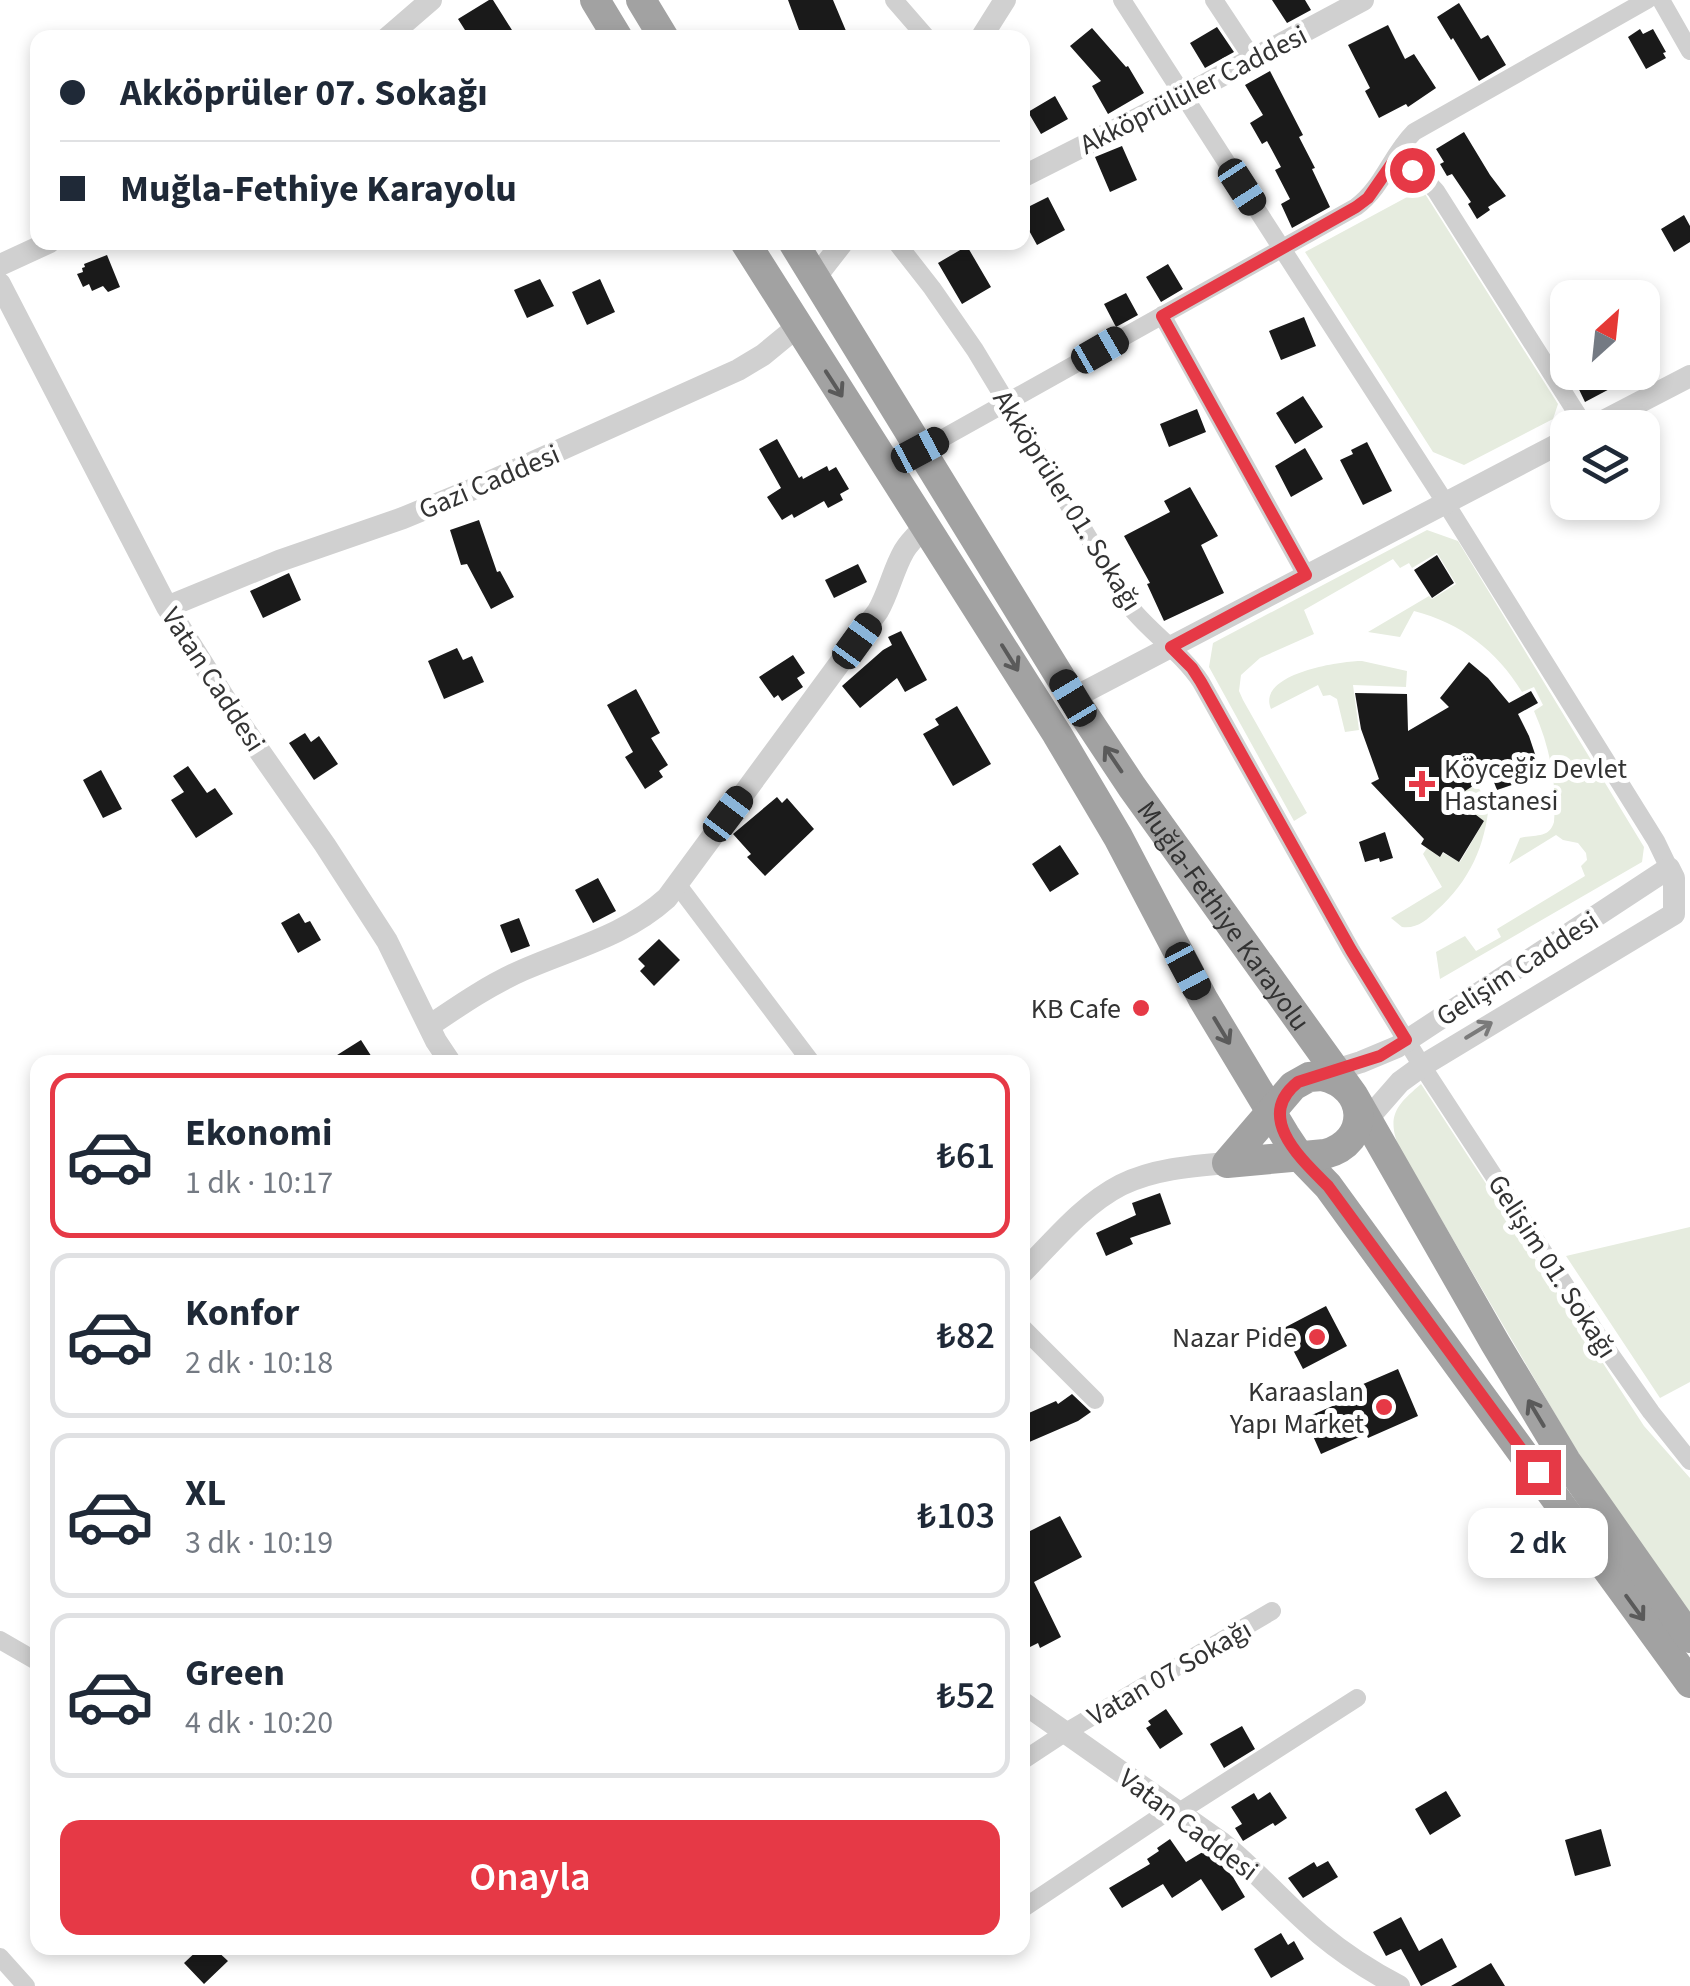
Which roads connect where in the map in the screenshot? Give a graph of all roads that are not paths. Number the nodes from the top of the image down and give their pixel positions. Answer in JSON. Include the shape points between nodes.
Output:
{"nodes":[{"id":1,"x":431,"y":0,"type":"edge"},
{"id":2,"x":595,"y":0,"type":"edge"},
{"id":3,"x":641,"y":0,"type":"edge"},
{"id":4,"x":894,"y":0,"type":"edge"},
{"id":5,"x":1005,"y":0,"type":"edge"},
{"id":6,"x":1122,"y":0,"type":"edge"},
{"id":7,"x":1214,"y":0,"type":"edge"},
{"id":8,"x":1362,"y":0,"type":"edge"},
{"id":9,"x":1647,"y":0,"type":"edge"},
{"id":10,"x":1660,"y":0,"type":"edge"},
{"id":11,"x":396,"y":30,"type":"edge"},
{"id":12,"x":613,"y":30,"type":"edge"},
{"id":13,"x":659,"y":30,"type":"edge"},
{"id":14,"x":920,"y":30,"type":"edge"},
{"id":15,"x":987,"y":30,"type":"edge"},
{"id":16,"x":1690,"y":51,"type":"edge"},
{"id":17,"x":1253,"y":59,"type":"junction"},
{"id":18,"x":1182,"y":96,"type":"junction"},
{"id":19,"x":1393,"y":162,"type":"junction"},
{"id":20,"x":1030,"y":173,"type":"edge"},
{"id":21,"x":1282,"y":247,"type":"junction"},
{"id":22,"x":32,"y":250,"type":"edge"},
{"id":23,"x":750,"y":250,"type":"edge"},
{"id":24,"x":798,"y":250,"type":"edge"},
{"id":25,"x":840,"y":250,"type":"edge"},
{"id":26,"x":902,"y":250,"type":"edge"},
{"id":27,"x":0,"y":264,"type":"edge"},
{"id":28,"x":815,"y":278,"type":"junction"},
{"id":29,"x":0,"y":284,"type":"edge"},
{"id":30,"x":1162,"y":316,"type":"junction"},
{"id":31,"x":797,"y":327,"type":"junction"},
{"id":32,"x":1690,"y":376,"type":"edge"},
{"id":33,"x":1008,"y":403,"type":"junction"},
{"id":34,"x":1576,"y":410,"type":"edge"},
{"id":35,"x":1623,"y":410,"type":"edge"},
{"id":36,"x":1550,"y":448,"type":"edge"},
{"id":37,"x":920,"y":450,"type":"junction"},
{"id":38,"x":1445,"y":502,"type":"junction"},
{"id":39,"x":926,"y":526,"type":"junction"},
{"id":40,"x":1306,"y":575,"type":"junction"},
{"id":41,"x":167,"y":607,"type":"junction"},
{"id":42,"x":1171,"y":647,"type":"junction"},
{"id":43,"x":1073,"y":698,"type":"junction"},
{"id":44,"x":1670,"y":868,"type":"junction"},
{"id":45,"x":677,"y":884,"type":"junction"},
{"id":46,"x":1682,"y":909,"type":"edge"},
{"id":47,"x":429,"y":1026,"type":"junction"},
{"id":48,"x":1406,"y":1040,"type":"junction"},
{"id":49,"x":446,"y":1055,"type":"edge"},
{"id":50,"x":806,"y":1055,"type":"edge"},
{"id":51,"x":1422,"y":1066,"type":"junction"},
{"id":52,"x":1344,"y":1100,"type":"junction"},
{"id":53,"x":1292,"y":1131,"type":"junction"},
{"id":54,"x":1227,"y":1162,"type":"junction"},
{"id":55,"x":1030,"y":1266,"type":"edge"},
{"id":56,"x":1030,"y":1335,"type":"edge"},
{"id":57,"x":1096,"y":1400,"type":"dead end"},
{"id":58,"x":1690,"y":1461,"type":"edge"},
{"id":59,"x":1272,"y":1612,"type":"dead end"},
{"id":60,"x":1690,"y":1638,"type":"edge"},
{"id":61,"x":0,"y":1640,"type":"edge"},
{"id":62,"x":30,"y":1657,"type":"edge"},
{"id":63,"x":1690,"y":1683,"type":"edge"},
{"id":64,"x":1358,"y":1698,"type":"dead end"},
{"id":65,"x":1030,"y":1707,"type":"edge"},
{"id":66,"x":1066,"y":1732,"type":"junction"},
{"id":67,"x":1030,"y":1756,"type":"edge"},
{"id":68,"x":1176,"y":1810,"type":"junction"},
{"id":69,"x":1030,"y":1905,"type":"edge"},
{"id":70,"x":0,"y":1957,"type":"edge"},
{"id":71,"x":26,"y":1986,"type":"edge"},
{"id":72,"x":1399,"y":1986,"type":"edge"}],
"edges":[{"from":1,"to":11,"type":"street"},
{"from":2,"to":12,"type":"highway"},
{"from":3,"to":13,"type":"highway"},
{"from":4,"to":14,"type":"street"},
{"from":5,"to":15,"type":"street"},
{"from":6,"to":18,"type":"street"},
{"from":7,"to":17,"type":"street"},
{"from":8,"to":17,"type":"street","name":"Akköprülüler Caddesi"},
{"from":9,"to":19,"type":"street","via":[[1414,132]]},
{"from":10,"to":16,"type":"street"},
{"from":17,"to":18,"type":"street","name":"Akköprülüler Caddesi"},
{"from":18,"to":20,"type":"street","name":"Akköprülüler Caddesi"},
{"from":18,"to":21,"type":"street"},
{"from":19,"to":21,"type":"street","via":[[1368,198]]},
{"from":19,"to":34,"type":"street","via":[[1436,191]]},
{"from":21,"to":30,"type":"street"},
{"from":21,"to":38,"type":"street"},
{"from":22,"to":27,"type":"street"},
{"from":23,"to":31,"type":"highway","name":"Muğla-Fethiye Karayolu"},
{"from":24,"to":28,"type":"highway","name":"Muğla-Fethiye Karayolu"},
{"from":25,"to":28,"type":"street"},
{"from":26,"to":33,"type":"street","name":"Akköprüler 01. Sokağı"},
{"from":28,"to":37,"type":"highway","name":"Muğla-Fethiye Karayolu"},
{"from":29,"to":41,"type":"street","name":"Vatan Caddesi"},
{"from":30,"to":33,"type":"street"},
{"from":30,"to":40,"type":"street"},
{"from":31,"to":39,"type":"highway","name":"Muğla-Fethiye Karayolu","one_way":true},
{"from":31,"to":41,"type":"street","name":"Gazi Caddesi","via":[[763,355],[687,394],[403,518]]},
{"from":32,"to":35,"type":"street"},
{"from":33,"to":37,"type":"street"},
{"from":33,"to":42,"type":"street","name":"Akköprüler 01. Sokağı","via":[[1131,608]]},
{"from":36,"to":38,"type":"street"},
{"from":37,"to":43,"type":"highway","name":"Muğla-Fethiye Karayolu"},
{"from":38,"to":40,"type":"street"},
{"from":38,"to":44,"type":"street"},
{"from":39,"to":45,"type":"street","via":[[902,554],[878,611]]},
{"from":39,"to":53,"type":"highway","name":"Muğla-Fethiye Karayolu","one_way":true,"via":[[1092,792],[1202,999]]},
{"from":40,"to":42,"type":"street"},
{"from":41,"to":47,"type":"street","name":"Vatan Caddesi","via":[[388,940]]},
{"from":42,"to":43,"type":"street"},
{"from":42,"to":48,"type":"street","name":"Akköprüler 01. Sokağı","via":[[1201,682]]},
{"from":52,"to":43,"type":"highway","name":"Muğla-Fethiye Karayolu","one_way":true},
{"from":44,"to":46,"type":"street","name":"Gelişim Caddesi"},
{"from":44,"to":48,"type":"street","name":"Gelişim Caddesi"},
{"from":45,"to":47,"type":"street","via":[[638,921],[487,987]]},
{"from":45,"to":50,"type":"street"},
{"from":51,"to":46,"type":"street","name":"Gelişim Caddesi","one_way":true},
{"from":47,"to":49,"type":"street","name":"Vatan Caddesi"},
{"from":48,"to":51,"type":"street","name":"Akköprüler 01. Sokağı"},
{"from":48,"to":52,"type":"street","name":"Gelişim Caddesi","via":[[1380,1056]]},
{"from":51,"to":52,"type":"street","name":"Gelişim Caddesi","via":[[1400,1082]]},
{"from":51,"to":58,"type":"street","name":"Gelişim 01. Sokağı","via":[[1606,1348]]},
{"from":52,"to":53,"type":"highway","via":[[1298,1082]]},
{"from":52,"to":53,"type":"highway","via":[[1338,1150]]},
{"from":60,"to":52,"type":"highway","name":"Muğla-Fethiye Karayolu","one_way":true,"via":[[1566,1462]]},
{"from":53,"to":54,"type":"highway"},
{"from":53,"to":54,"type":"highway"},
{"from":53,"to":63,"type":"highway","name":"Muğla-Fethiye Karayolu","one_way":true},
{"from":54,"to":55,"type":"street","via":[[1123,1184]]},
{"from":56,"to":57,"type":"street"},
{"from":59,"to":66,"type":"street","name":"Vatan 07 Sokağı"},
{"from":61,"to":62,"type":"street"},
{"from":64,"to":68,"type":"street"},
{"from":65,"to":66,"type":"street","name":"Vatan Caddesi"},
{"from":66,"to":67,"type":"street","name":"Vatan 07 Sokağı"},
{"from":66,"to":68,"type":"street","name":"Vatan Caddesi"},
{"from":68,"to":69,"type":"street"},
{"from":68,"to":72,"type":"street","name":"Vatan Caddesi","via":[[1250,1866],[1322,1936]]},
{"from":70,"to":71,"type":"street"}]}
